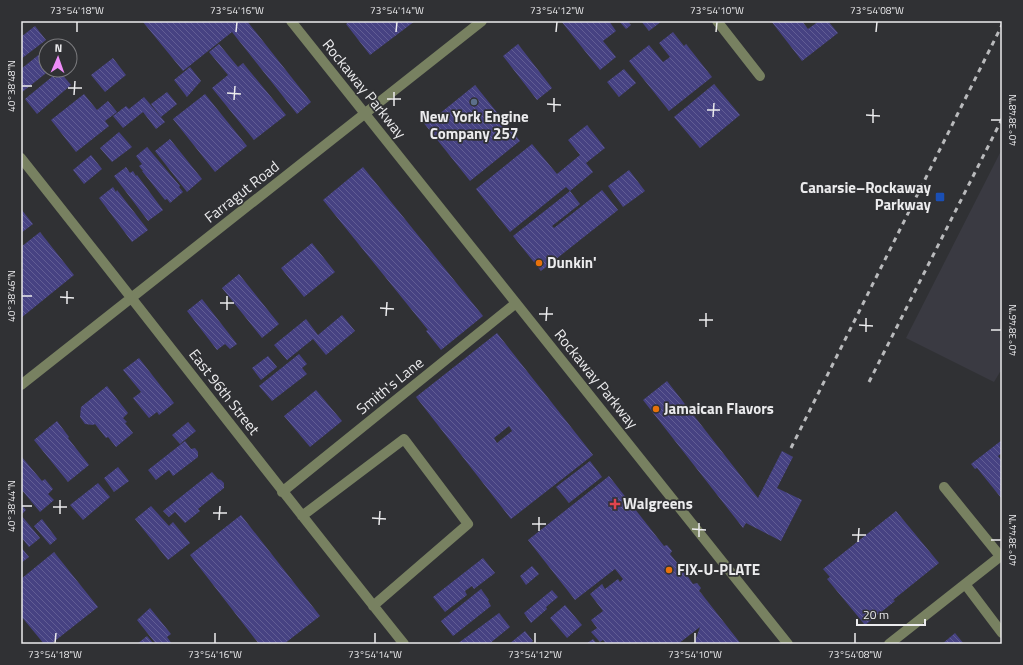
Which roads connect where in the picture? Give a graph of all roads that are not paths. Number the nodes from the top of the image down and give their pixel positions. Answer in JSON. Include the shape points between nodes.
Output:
{"nodes":[{"id":1,"x":290,"y":21,"type":"edge"},
{"id":2,"x":482,"y":21,"type":"edge"},
{"id":3,"x":717,"y":21,"type":"edge"},
{"id":4,"x":760,"y":76,"type":"dead end"},
{"id":5,"x":365,"y":114,"type":"junction"},
{"id":6,"x":21,"y":158,"type":"edge"},
{"id":7,"x":132,"y":298,"type":"junction"},
{"id":8,"x":516,"y":303,"type":"junction"},
{"id":9,"x":21,"y":386,"type":"edge"},
{"id":10,"x":944,"y":487,"type":"dead end"},
{"id":11,"x":282,"y":492,"type":"junction"},
{"id":12,"x":302,"y":516,"type":"junction"},
{"id":13,"x":1001,"y":556,"type":"edge"},
{"id":14,"x":965,"y":584,"type":"junction"},
{"id":15,"x":373,"y":606,"type":"junction"},
{"id":16,"x":1002,"y":633,"type":"edge"},
{"id":17,"x":404,"y":644,"type":"edge"},
{"id":18,"x":788,"y":644,"type":"edge"},
{"id":19,"x":889,"y":644,"type":"edge"}],
"edges":[{"from":1,"to":5,"type":"street","name":"Rockaway Parkway"},
{"from":2,"to":5,"type":"street","name":"Farragut Road"},
{"from":3,"to":4,"type":"street"},
{"from":5,"to":7,"type":"street","name":"Farragut Road"},
{"from":5,"to":8,"type":"street","name":"Rockaway Parkway"},
{"from":6,"to":7,"type":"street","name":"East 96th Street"},
{"from":7,"to":9,"type":"street","name":"Farragut Road"},
{"from":7,"to":11,"type":"street","name":"East 96th Street"},
{"from":8,"to":11,"type":"street","name":"Smith's Lane"},
{"from":8,"to":18,"type":"street","name":"Rockaway Parkway"},
{"from":10,"to":13,"type":"street"},
{"from":11,"to":12,"type":"street","name":"East 96th Street"},
{"from":12,"to":15,"type":"street","name":"East 96th Street"},
{"from":12,"to":15,"type":"street","via":[[404,439],[468,524]]},
{"from":13,"to":14,"type":"street"},
{"from":14,"to":16,"type":"street"},
{"from":14,"to":19,"type":"street"},
{"from":15,"to":17,"type":"street","name":"East 96th Street"}]}
